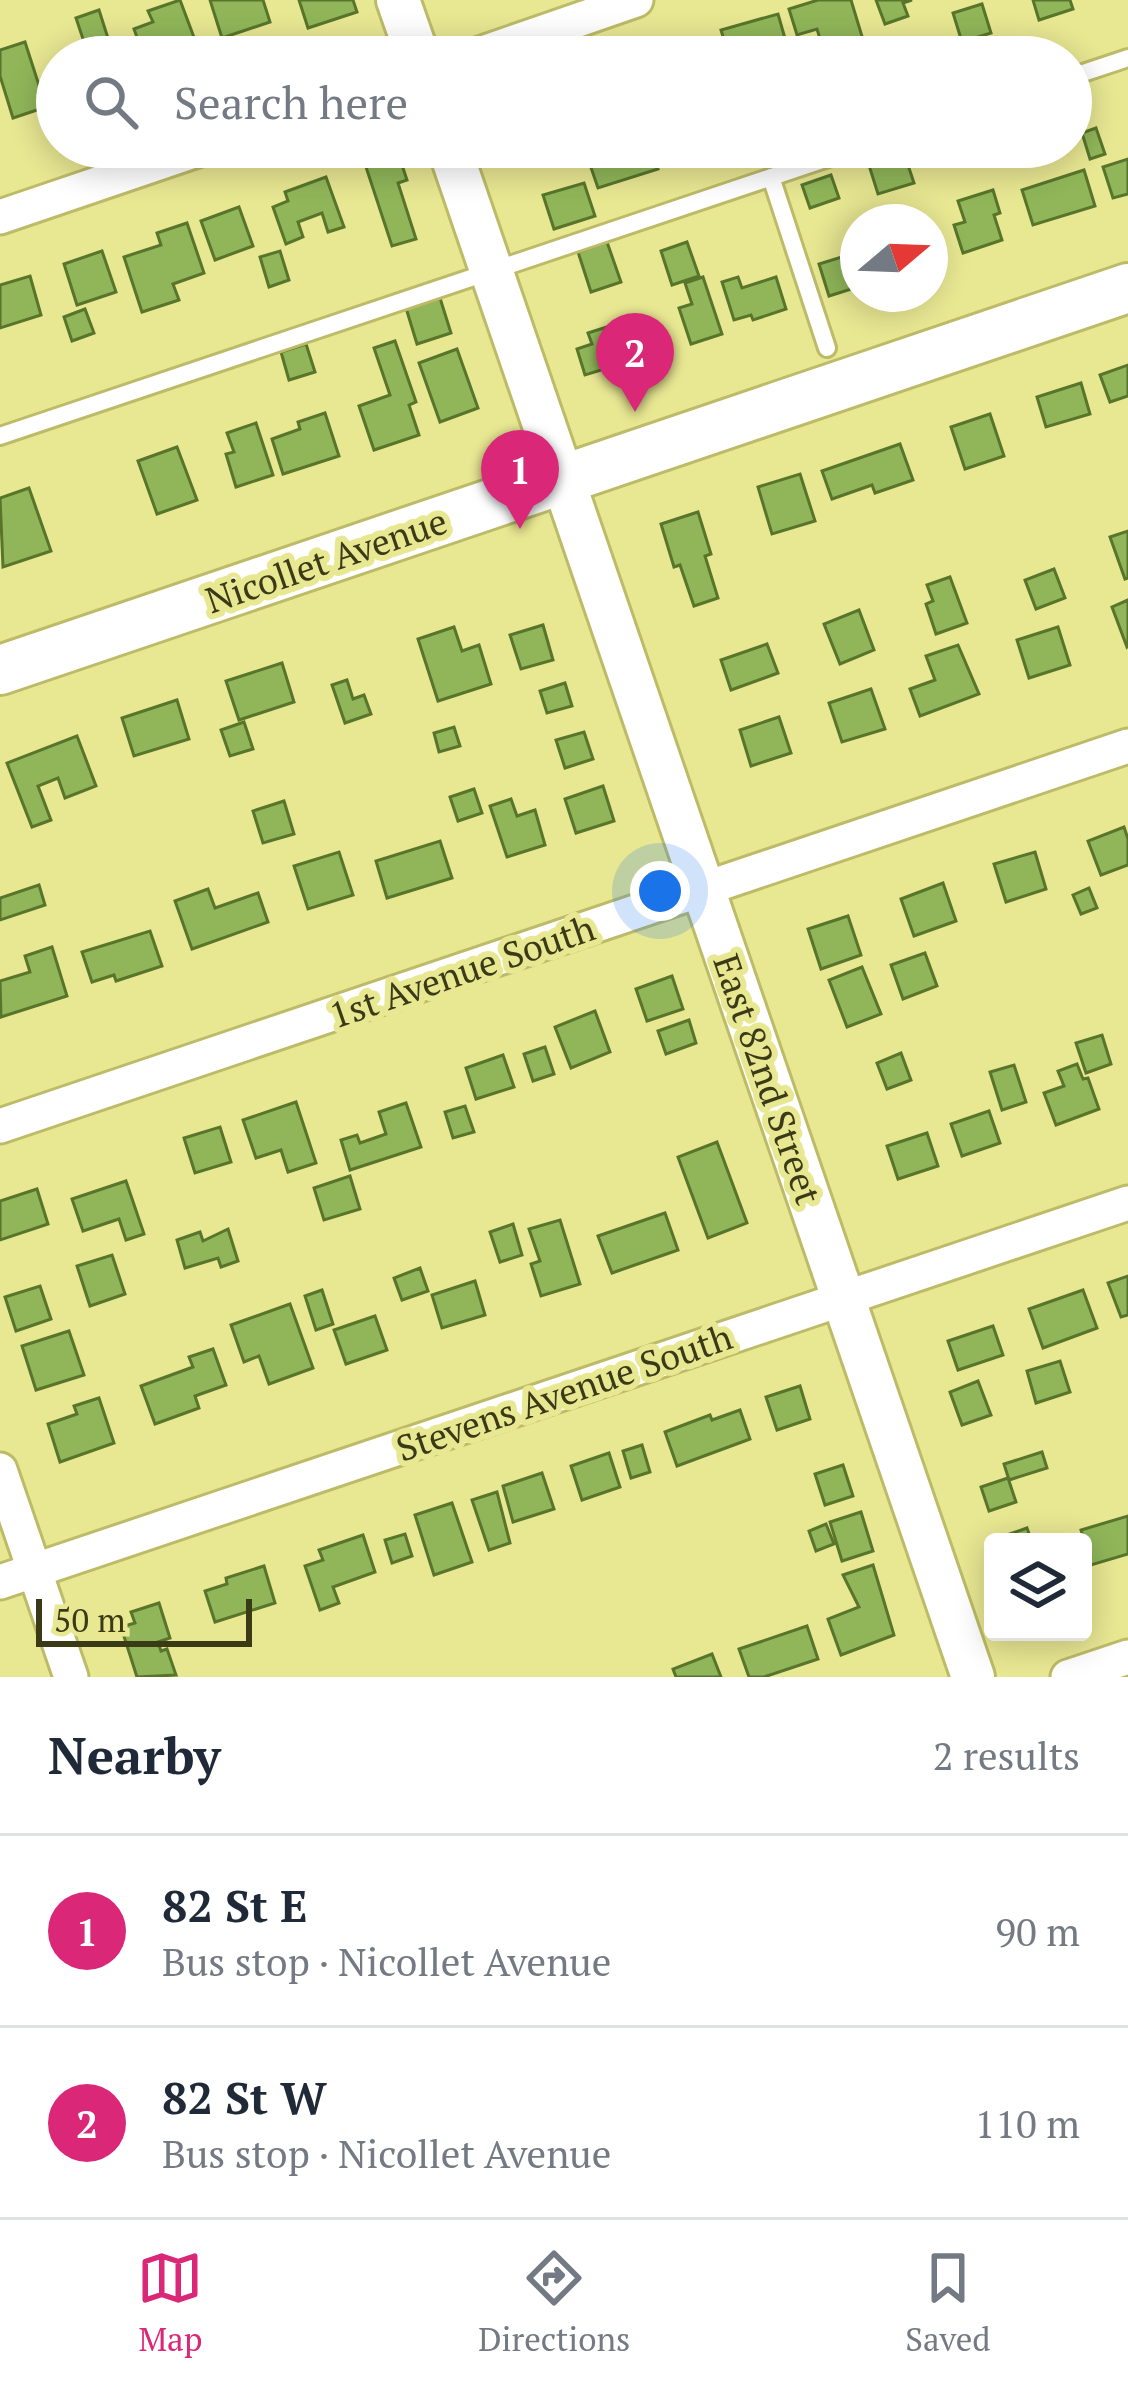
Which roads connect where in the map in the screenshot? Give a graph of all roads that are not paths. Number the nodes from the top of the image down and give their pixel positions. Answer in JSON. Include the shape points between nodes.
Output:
{"nodes":[{"id":1,"x":398,"y":0,"type":"edge"},
{"id":2,"x":636,"y":0,"type":"edge"},
{"id":3,"x":411,"y":36,"type":"edge"},
{"id":4,"x":532,"y":36,"type":"edge"},
{"id":5,"x":1128,"y":58,"type":"edge"},
{"id":6,"x":1092,"y":70,"type":"edge"},
{"id":7,"x":144,"y":168,"type":"edge"},
{"id":8,"x":455,"y":168,"type":"edge"},
{"id":9,"x":798,"y":168,"type":"edge"},
{"id":10,"x":771,"y":177,"type":"junction"},
{"id":11,"x":0,"y":217,"type":"edge"},
{"id":12,"x":491,"y":271,"type":"junction"},
{"id":13,"x":1128,"y":288,"type":"edge"},
{"id":14,"x":827,"y":348,"type":"dead end"},
{"id":15,"x":0,"y":436,"type":"edge"},
{"id":16,"x":563,"y":480,"type":"junction"},
{"id":17,"x":0,"y":670,"type":"edge"},
{"id":18,"x":1128,"y":746,"type":"edge"},
{"id":19,"x":704,"y":890,"type":"junction"},
{"id":20,"x":0,"y":1126,"type":"edge"},
{"id":21,"x":1128,"y":1203,"type":"edge"},
{"id":22,"x":843,"y":1299,"type":"junction"},
{"id":23,"x":0,"y":1470,"type":"edge"},
{"id":24,"x":34,"y":1570,"type":"junction"},
{"id":25,"x":0,"y":1582,"type":"edge"},
{"id":26,"x":1128,"y":1657,"type":"edge"},
{"id":27,"x":71,"y":1677,"type":"edge"},
{"id":28,"x":974,"y":1677,"type":"edge"},
{"id":29,"x":1068,"y":1677,"type":"edge"}],
"edges":[{"from":1,"to":3,"type":"street"},
{"from":2,"to":4,"type":"street"},
{"from":5,"to":6,"type":"lane"},
{"from":7,"to":11,"type":"street"},
{"from":8,"to":12,"type":"street","name":"East 82nd Street"},
{"from":9,"to":10,"type":"lane"},
{"from":10,"to":12,"type":"lane"},
{"from":10,"to":14,"type":"lane"},
{"from":12,"to":15,"type":"lane"},
{"from":12,"to":16,"type":"street","name":"East 82nd Street"},
{"from":13,"to":16,"type":"main road","name":"Nicollet Avenue"},
{"from":16,"to":17,"type":"main road","name":"Nicollet Avenue"},
{"from":16,"to":19,"type":"street","name":"East 82nd Street"},
{"from":18,"to":19,"type":"street","name":"1st Avenue South"},
{"from":19,"to":20,"type":"street","name":"1st Avenue South"},
{"from":19,"to":22,"type":"street","name":"East 82nd Street"},
{"from":21,"to":22,"type":"street","name":"Stevens Avenue South"},
{"from":22,"to":24,"type":"street","name":"Stevens Avenue South"},
{"from":22,"to":28,"type":"street","name":"East 82nd Street"},
{"from":23,"to":24,"type":"street"},
{"from":24,"to":25,"type":"street","name":"Stevens Avenue South"},
{"from":24,"to":27,"type":"street"},
{"from":26,"to":29,"type":"street"}]}
